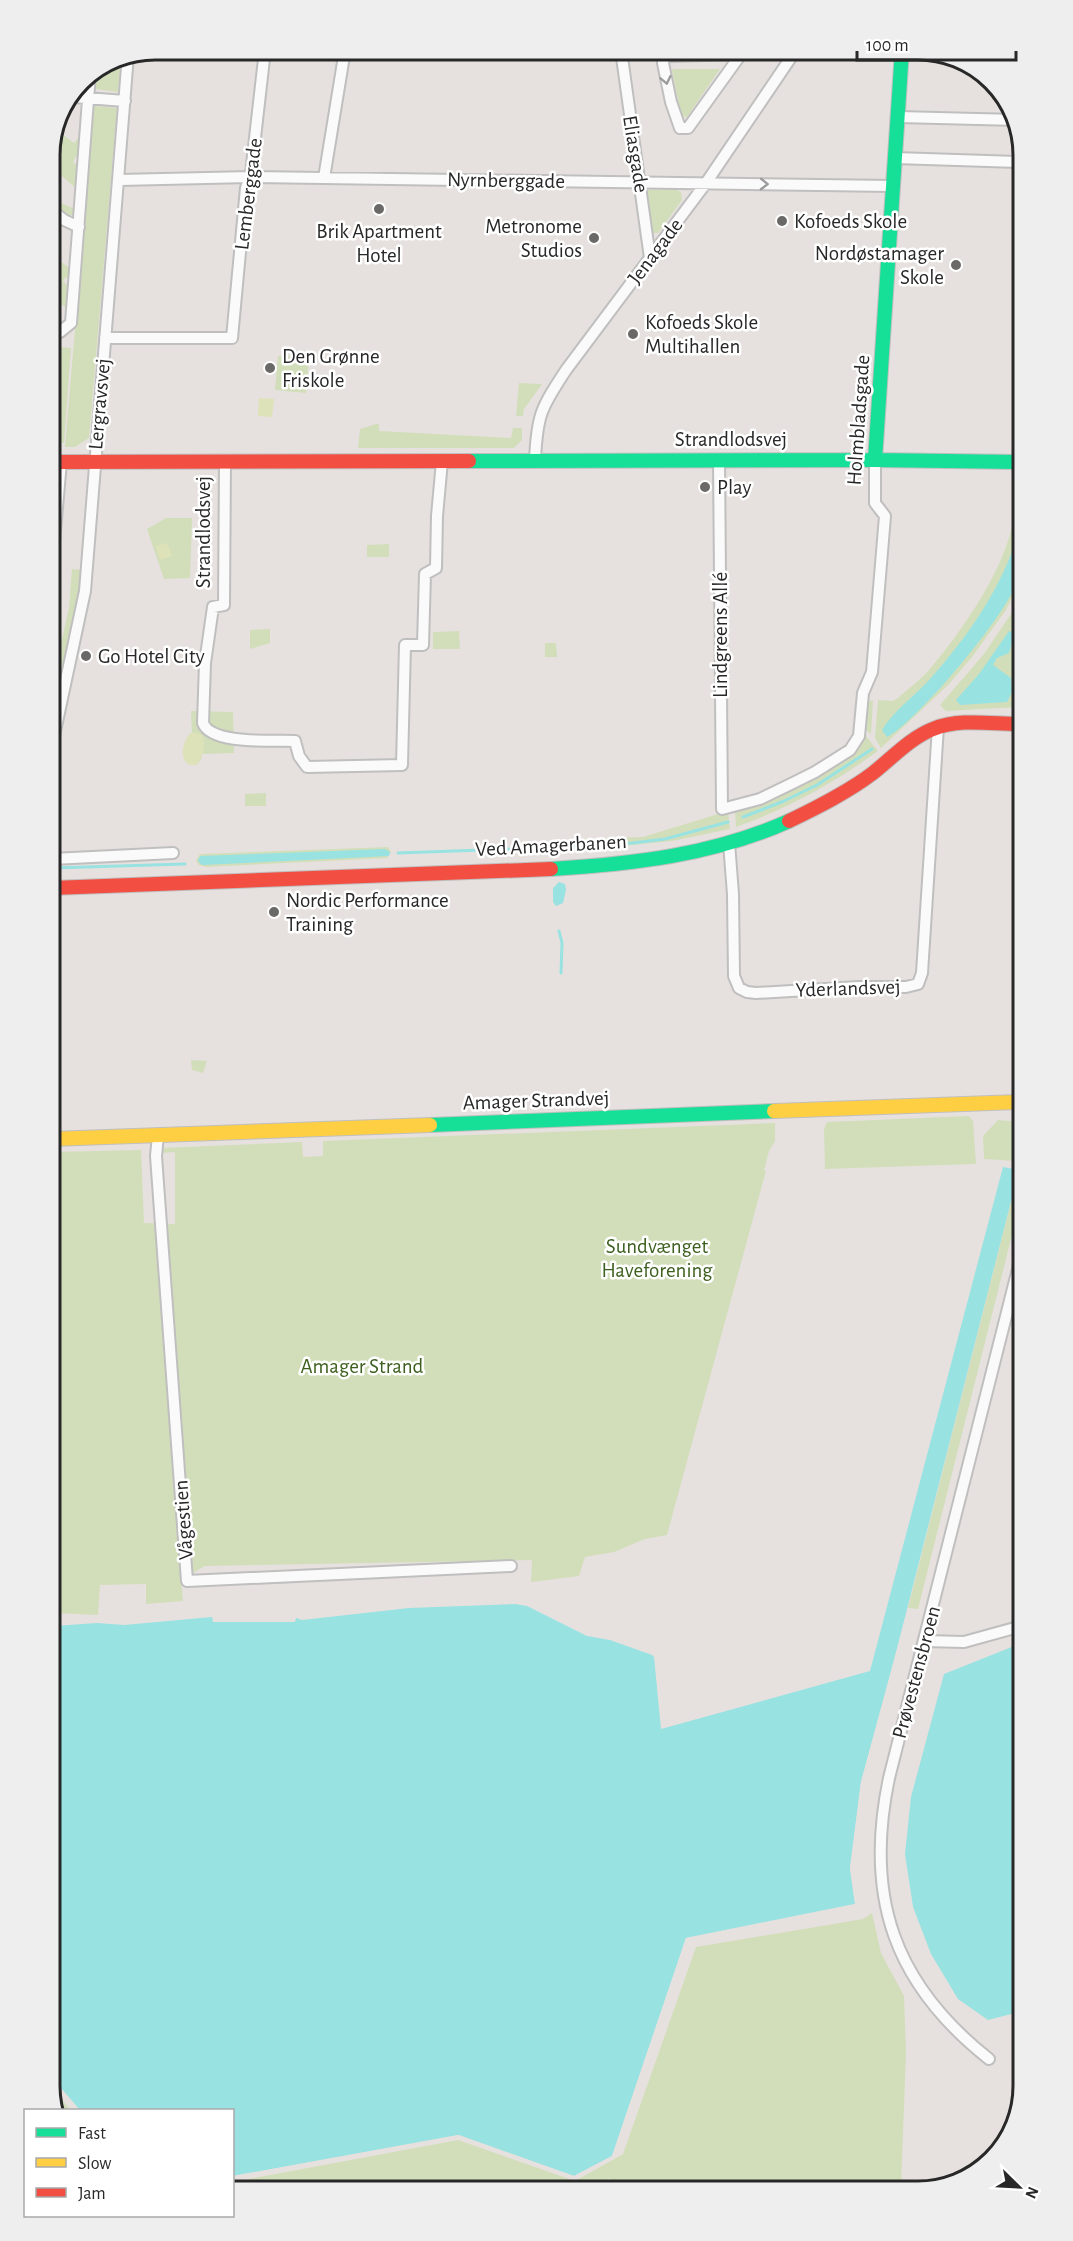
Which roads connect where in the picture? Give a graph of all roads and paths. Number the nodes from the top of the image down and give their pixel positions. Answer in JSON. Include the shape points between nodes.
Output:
{"nodes":[{"id":1,"x":264,"y":60,"type":"edge"},
{"id":2,"x":343,"y":60,"type":"edge"},
{"id":3,"x":623,"y":60,"type":"edge"},
{"id":4,"x":664,"y":60,"type":"edge"},
{"id":5,"x":736,"y":60,"type":"edge"},
{"id":6,"x":789,"y":60,"type":"edge"},
{"id":7,"x":901,"y":60,"type":"edge"},
{"id":8,"x":127,"y":65,"type":"edge"},
{"id":9,"x":89,"y":87,"type":"edge"},
{"id":10,"x":80,"y":97,"type":"edge"},
{"id":11,"x":89,"y":97,"type":"junction"},
{"id":12,"x":124,"y":101,"type":"junction"},
{"id":13,"x":898,"y":117,"type":"junction"},
{"id":14,"x":1006,"y":120,"type":"edge"},
{"id":15,"x":895,"y":158,"type":"junction"},
{"id":16,"x":1013,"y":162,"type":"edge"},
{"id":17,"x":250,"y":177,"type":"junction"},
{"id":18,"x":324,"y":178,"type":"junction"},
{"id":19,"x":119,"y":180,"type":"junction"},
{"id":20,"x":641,"y":182,"type":"junction"},
{"id":21,"x":706,"y":183,"type":"junction"},
{"id":22,"x":893,"y":186,"type":"junction"},
{"id":23,"x":60,"y":217,"type":"edge"},
{"id":24,"x":79,"y":227,"type":"junction"},
{"id":25,"x":650,"y":258,"type":"junction"},
{"id":26,"x":60,"y":332,"type":"edge"},
{"id":27,"x":105,"y":338,"type":"junction"},
{"id":28,"x":535,"y":460,"type":"junction"},
{"id":29,"x":719,"y":460,"type":"junction"},
{"id":30,"x":875,"y":460,"type":"junction"},
{"id":31,"x":225,"y":461,"type":"junction"},
{"id":32,"x":442,"y":461,"type":"junction"},
{"id":33,"x":60,"y":462,"type":"edge"},
{"id":34,"x":94,"y":462,"type":"junction"},
{"id":35,"x":1013,"y":462,"type":"edge"},
{"id":36,"x":60,"y":708,"type":"edge"},
{"id":37,"x":1013,"y":724,"type":"edge"},
{"id":38,"x":938,"y":727,"type":"junction"},
{"id":39,"x":722,"y":809,"type":"joint"},
{"id":40,"x":729,"y":843,"type":"junction"},
{"id":41,"x":173,"y":853,"type":"dead end"},
{"id":42,"x":60,"y":859,"type":"edge"},
{"id":43,"x":60,"y":888,"type":"edge"},
{"id":44,"x":1013,"y":1102,"type":"edge"},
{"id":45,"x":158,"y":1135,"type":"junction"},
{"id":46,"x":60,"y":1139,"type":"edge"},
{"id":47,"x":1013,"y":1308,"type":"edge"},
{"id":48,"x":511,"y":1566,"type":"dead end"},
{"id":49,"x":1013,"y":1628,"type":"edge"},
{"id":50,"x":925,"y":1641,"type":"junction"},
{"id":51,"x":989,"y":2059,"type":"dead end"}],
"edges":[{"from":1,"to":17,"type":"street","name":"Lemberggade"},
{"from":2,"to":18,"type":"street"},
{"from":3,"to":20,"type":"street","name":"Eliasgade"},
{"from":4,"to":5,"type":"street","one_way":true,"via":[[680,128],[688,128]]},
{"from":6,"to":21,"type":"street","name":"Jenagade"},
{"from":7,"to":13,"type":"street","name":"Holmbladsgade"},
{"from":8,"to":12,"type":"street","name":"Lergravsvej"},
{"from":9,"to":11,"type":"street"},
{"from":10,"to":11,"type":"street"},
{"from":11,"to":12,"type":"street"},
{"from":11,"to":24,"type":"street"},
{"from":12,"to":19,"type":"street","name":"Lergravsvej"},
{"from":13,"to":14,"type":"street"},
{"from":13,"to":15,"type":"street","name":"Holmbladsgade"},
{"from":15,"to":16,"type":"street"},
{"from":15,"to":22,"type":"street","name":"Holmbladsgade"},
{"from":17,"to":18,"type":"street","name":"Nyrnberggade"},
{"from":17,"to":19,"type":"street","name":"Nyrnberggade"},
{"from":17,"to":27,"type":"street","name":"Lemberggade","via":[[232,338]]},
{"from":18,"to":20,"type":"street","name":"Nyrnberggade"},
{"from":19,"to":27,"type":"street","name":"Lergravsvej"},
{"from":20,"to":21,"type":"street","name":"Nyrnberggade"},
{"from":20,"to":25,"type":"street","name":"Eliasgade"},
{"from":21,"to":22,"type":"street","name":"Nyrnberggade","one_way":true},
{"from":21,"to":25,"type":"street","name":"Jenagade"},
{"from":22,"to":30,"type":"street","name":"Holmbladsgade"},
{"from":23,"to":24,"type":"street"},
{"from":24,"to":26,"type":"street","via":[[71,324]]},
{"from":25,"to":28,"type":"street","name":"Jenagade","via":[[547,397],[537,423]]},
{"from":27,"to":34,"type":"street","name":"Lergravsvej"},
{"from":28,"to":29,"type":"street","name":"Strandlodsvej"},
{"from":28,"to":32,"type":"street","name":"Strandlodsvej"},
{"from":29,"to":30,"type":"street","name":"Strandlodsvej"},
{"from":29,"to":39,"type":"street","name":"Lindgreens Allé"},
{"from":30,"to":35,"type":"street","name":"Strandlodsvej"},
{"from":30,"to":39,"type":"street","name":"Holmbladsgade","via":[[875,503],[885,516],[872,672],[863,693],[859,736],[850,750],[815,772],[760,799]]},
{"from":31,"to":32,"type":"street","name":"Strandlodsvej"},
{"from":31,"to":32,"type":"street","name":"Strandlodsvej","via":[[224,605],[213,607],[205,663],[203,723],[209,732],[232,739],[295,741],[307,767],[402,765],[405,645],[423,645],[425,574],[436,568]]},
{"from":31,"to":34,"type":"street","name":"Strandlodsvej"},
{"from":33,"to":34,"type":"street","name":"Strandlodsvej"},
{"from":34,"to":36,"type":"street","name":"Lergravsvej","via":[[85,591]]},
{"from":37,"to":38,"type":"street","name":"Ved Amagerbanen"},
{"from":38,"to":40,"type":"street","name":"Ved Amagerbanen","via":[[925,732],[841,794]]},
{"from":38,"to":40,"type":"street","name":"Yderlandsvej","via":[[922,973],[918,984],[756,993],[739,988],[734,976]]},
{"from":40,"to":43,"type":"street","name":"Ved Amagerbanen","via":[[656,859],[602,865]]},
{"from":41,"to":42,"type":"street"},
{"from":44,"to":45,"type":"street","name":"Amager Strandvej"},
{"from":45,"to":46,"type":"street","name":"Amager Strandvej"},
{"from":45,"to":48,"type":"street","name":"Vågestien","via":[[156,1156],[187,1581]]},
{"from":47,"to":50,"type":"street","name":"Prøvestensbroen"},
{"from":49,"to":50,"type":"street","via":[[964,1642]]},
{"from":50,"to":51,"type":"street","name":"Prøvestensbroen","via":[[881,1814],[881,1885],[901,1954],[918,1985],[939,2014]]}]}
